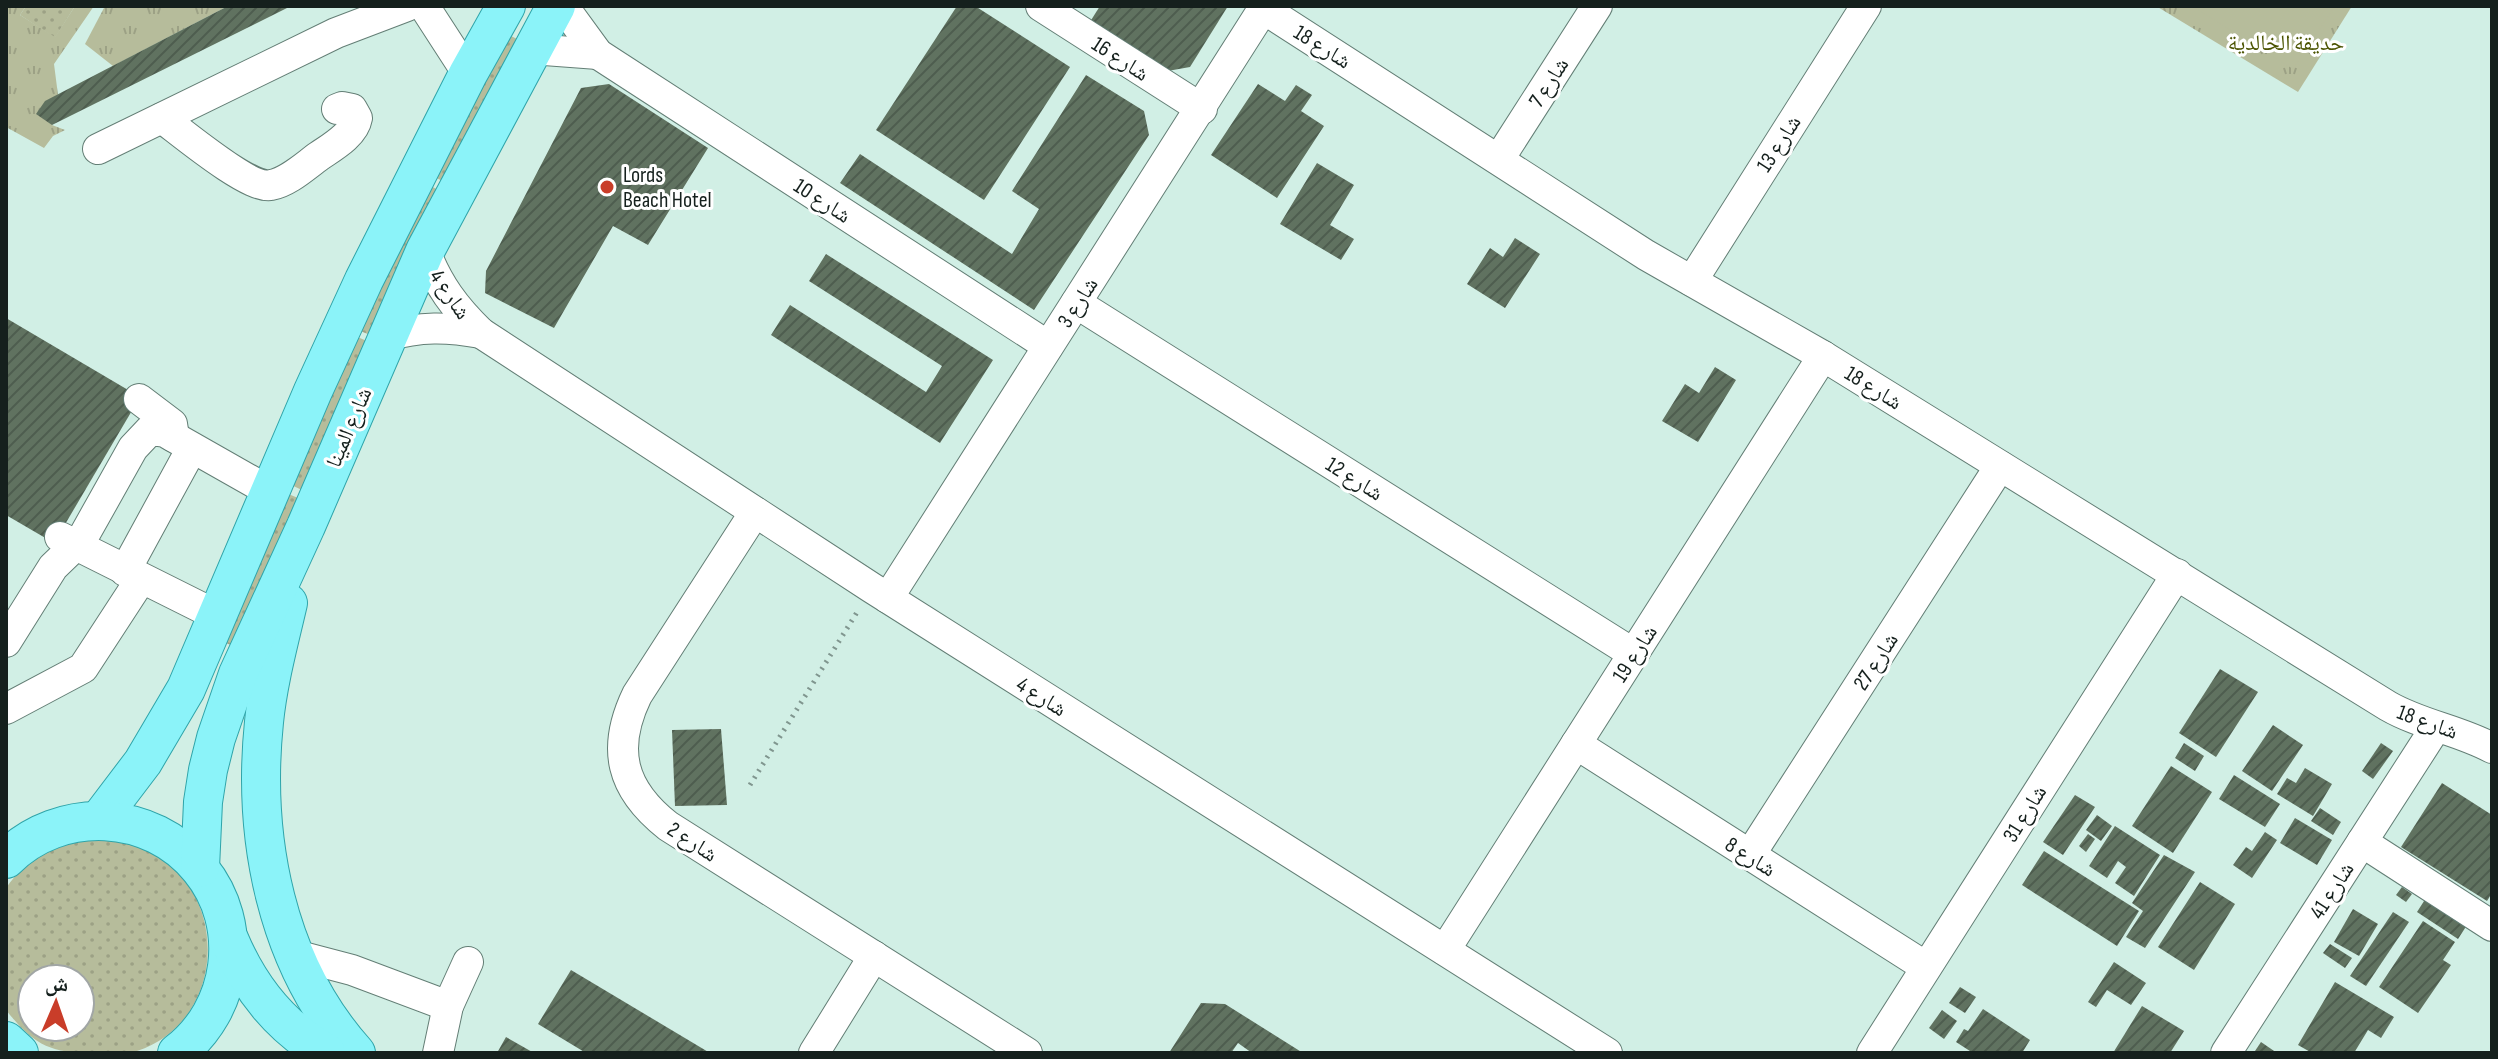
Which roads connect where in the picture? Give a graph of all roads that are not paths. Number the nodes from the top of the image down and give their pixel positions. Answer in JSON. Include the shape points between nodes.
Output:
{"nodes":[{"id":1,"x":407,"y":6,"type":"edge"},
{"id":2,"x":424,"y":6,"type":"edge"},
{"id":3,"x":506,"y":6,"type":"edge"},
{"id":4,"x":556,"y":6,"type":"edge"},
{"id":5,"x":563,"y":6,"type":"edge"},
{"id":6,"x":1041,"y":6,"type":"edge"},
{"id":7,"x":1597,"y":6,"type":"edge"},
{"id":8,"x":1866,"y":6,"type":"edge"},
{"id":9,"x":1264,"y":8,"type":"edge"},
{"id":10,"x":531,"y":49,"type":"junction"},
{"id":11,"x":598,"y":54,"type":"junction"},
{"id":12,"x":468,"y":74,"type":"junction"},
{"id":13,"x":337,"y":109,"type":"dead end"},
{"id":14,"x":1202,"y":109,"type":"junction"},
{"id":15,"x":162,"y":118,"type":"junction"},
{"id":16,"x":98,"y":149,"type":"dead end"},
{"id":17,"x":1499,"y":159,"type":"junction"},
{"id":18,"x":425,"y":251,"type":"junction"},
{"id":19,"x":1692,"y":281,"type":"junction"},
{"id":20,"x":1076,"y":303,"type":"junction"},
{"id":21,"x":481,"y":333,"type":"junction"},
{"id":22,"x":387,"y":336,"type":"junction"},
{"id":23,"x":1048,"y":346,"type":"junction"},
{"id":24,"x":1823,"y":356,"type":"junction"},
{"id":25,"x":139,"y":399,"type":"dead end"},
{"id":26,"x":183,"y":442,"type":"junction"},
{"id":27,"x":2000,"y":466,"type":"junction"},
{"id":28,"x":269,"y":491,"type":"junction"},
{"id":29,"x":755,"y":512,"type":"junction"},
{"id":30,"x":306,"y":526,"type":"junction"},
{"id":31,"x":67,"y":541,"type":"junction"},
{"id":32,"x":2177,"y":574,"type":"junction"},
{"id":33,"x":133,"y":575,"type":"junction"},
{"id":34,"x":880,"y":593,"type":"junction"},
{"id":35,"x":216,"y":615,"type":"junction"},
{"id":36,"x":6,"y":642,"type":"edge"},
{"id":37,"x":1634,"y":654,"type":"junction"},
{"id":38,"x":6,"y":709,"type":"edge"},
{"id":39,"x":2436,"y":727,"type":"junction"},
{"id":40,"x":1576,"y":744,"type":"junction"},
{"id":41,"x":2492,"y":748,"type":"edge"},
{"id":42,"x":99,"y":820,"type":"junction"},
{"id":43,"x":2362,"y":842,"type":"junction"},
{"id":44,"x":14,"y":845,"type":"edge"},
{"id":45,"x":1750,"y":855,"type":"junction"},
{"id":46,"x":200,"y":868,"type":"junction"},
{"id":47,"x":2492,"y":926,"type":"edge"},
{"id":48,"x":228,"y":937,"type":"junction"},
{"id":49,"x":1445,"y":950,"type":"junction"},
{"id":50,"x":295,"y":955,"type":"junction"},
{"id":51,"x":874,"y":956,"type":"junction"},
{"id":52,"x":468,"y":962,"type":"dead end"},
{"id":53,"x":1926,"y":967,"type":"junction"},
{"id":54,"x":448,"y":1006,"type":"junction"},
{"id":55,"x":6,"y":1041,"type":"edge"},
{"id":56,"x":1600,"y":1051,"type":"edge"},
{"id":57,"x":19,"y":1053,"type":"edge"},
{"id":58,"x":177,"y":1053,"type":"edge"},
{"id":59,"x":326,"y":1053,"type":"edge"},
{"id":60,"x":356,"y":1053,"type":"edge"},
{"id":61,"x":438,"y":1053,"type":"edge"},
{"id":62,"x":814,"y":1053,"type":"edge"},
{"id":63,"x":1027,"y":1053,"type":"edge"},
{"id":64,"x":1872,"y":1053,"type":"edge"},
{"id":65,"x":2226,"y":1053,"type":"edge"}],
"edges":[{"from":1,"to":15,"type":"street","via":[[336,33]]},
{"from":2,"to":12,"type":"street"},
{"from":3,"to":12,"type":"main road","name":"شارع المينا"},
{"from":4,"to":10,"type":"main road","name":"شارع المينا"},
{"from":5,"to":11,"type":"street","name":"شارع 10"},
{"from":6,"to":14,"type":"street","name":"شارع 16"},
{"from":7,"to":17,"type":"street","name":"شارع 7"},
{"from":8,"to":19,"type":"street","name":"شارع 13"},
{"from":9,"to":14,"type":"street","name":"شارع 3"},
{"from":9,"to":17,"type":"street","name":"شارع 18"},
{"from":10,"to":11,"type":"street","name":"شارع 10"},
{"from":10,"to":18,"type":"main road","name":"شارع المينا"},
{"from":11,"to":23,"type":"street","name":"شارع 10"},
{"from":12,"to":28,"type":"main road","name":"شارع المينا","via":[[364,280]]},
{"from":13,"to":15,"type":"street","via":[[352,109],[357,118],[354,128],[268,186],[240,174]]},
{"from":14,"to":20,"type":"street","name":"شارع 3"},
{"from":15,"to":16,"type":"street"},
{"from":17,"to":19,"type":"street","name":"شارع 18"},
{"from":18,"to":21,"type":"street","name":"شارع 4","via":[[455,308]]},
{"from":18,"to":22,"type":"main road","name":"شارع المينا"},
{"from":19,"to":24,"type":"street","name":"شارع 18"},
{"from":20,"to":23,"type":"street","name":"شارع 3"},
{"from":20,"to":37,"type":"street","name":"شارع 12"},
{"from":21,"to":22,"type":"street","name":"شارع 4","via":[[423,328]]},
{"from":21,"to":29,"type":"street","name":"شارع 4"},
{"from":22,"to":30,"type":"main road","name":"شارع المينا"},
{"from":23,"to":34,"type":"street","name":"شارع 3"},
{"from":24,"to":27,"type":"street","name":"شارع 18"},
{"from":24,"to":37,"type":"street","name":"شارع 19"},
{"from":25,"to":26,"type":"street","via":[[172,424]]},
{"from":26,"to":28,"type":"street"},
{"from":26,"to":31,"type":"street","via":[[158,430],[144,434]]},
{"from":26,"to":33,"type":"street"},
{"from":27,"to":32,"type":"street","name":"شارع 18"},
{"from":27,"to":45,"type":"street","name":"شارع 27"},
{"from":28,"to":35,"type":"main road","name":"شارع المينا"},
{"from":29,"to":34,"type":"street","name":"شارع 4"},
{"from":29,"to":51,"type":"street","name":"شارع 2","via":[[637,695],[622,742],[625,767],[634,790],[668,826]]},
{"from":30,"to":46,"type":"main road","name":"شارع المينا","via":[[238,674],[216,738],[203,802]]},
{"from":30,"to":50,"type":"main road","via":[[269,684],[262,749],[268,858]]},
{"from":31,"to":33,"type":"street"},
{"from":31,"to":36,"type":"street"},
{"from":32,"to":39,"type":"street","name":"شارع 18","via":[[2388,706]]},
{"from":32,"to":53,"type":"street","name":"شارع 31"},
{"from":33,"to":35,"type":"street"},
{"from":33,"to":38,"type":"street","via":[[83,668]]},
{"from":34,"to":49,"type":"street","name":"شارع 4"},
{"from":35,"to":42,"type":"main road","name":"شارع المينا","via":[[173,714]]},
{"from":37,"to":40,"type":"street","name":"شارع 19"},
{"from":39,"to":41,"type":"street","name":"شارع 18"},
{"from":39,"to":43,"type":"street","name":"شارع 41"},
{"from":40,"to":45,"type":"street","name":"شارع 8"},
{"from":40,"to":49,"type":"street","name":"شارع 19"},
{"from":42,"to":44,"type":"main road","via":[[61,826]]},
{"from":42,"to":46,"type":"main road","via":[[154,833]]},
{"from":43,"to":47,"type":"street"},
{"from":43,"to":65,"type":"street","name":"شارع 41"},
{"from":45,"to":53,"type":"street","name":"شارع 8"},
{"from":46,"to":48,"type":"main road","via":[[219,900]]},
{"from":48,"to":58,"type":"main road","via":[[227,974],[215,1008],[195,1038]]},
{"from":48,"to":59,"type":"main road","via":[[264,1002]]},
{"from":49,"to":56,"type":"street","name":"شارع 4"},
{"from":50,"to":54,"type":"street"},
{"from":50,"to":60,"type":"main road","via":[[317,1000]]},
{"from":51,"to":62,"type":"street"},
{"from":51,"to":63,"type":"street","name":"شارع 2"},
{"from":52,"to":54,"type":"street"},
{"from":53,"to":64,"type":"street","name":"شارع 31"},
{"from":54,"to":61,"type":"street"},
{"from":55,"to":57,"type":"main road"}]}
